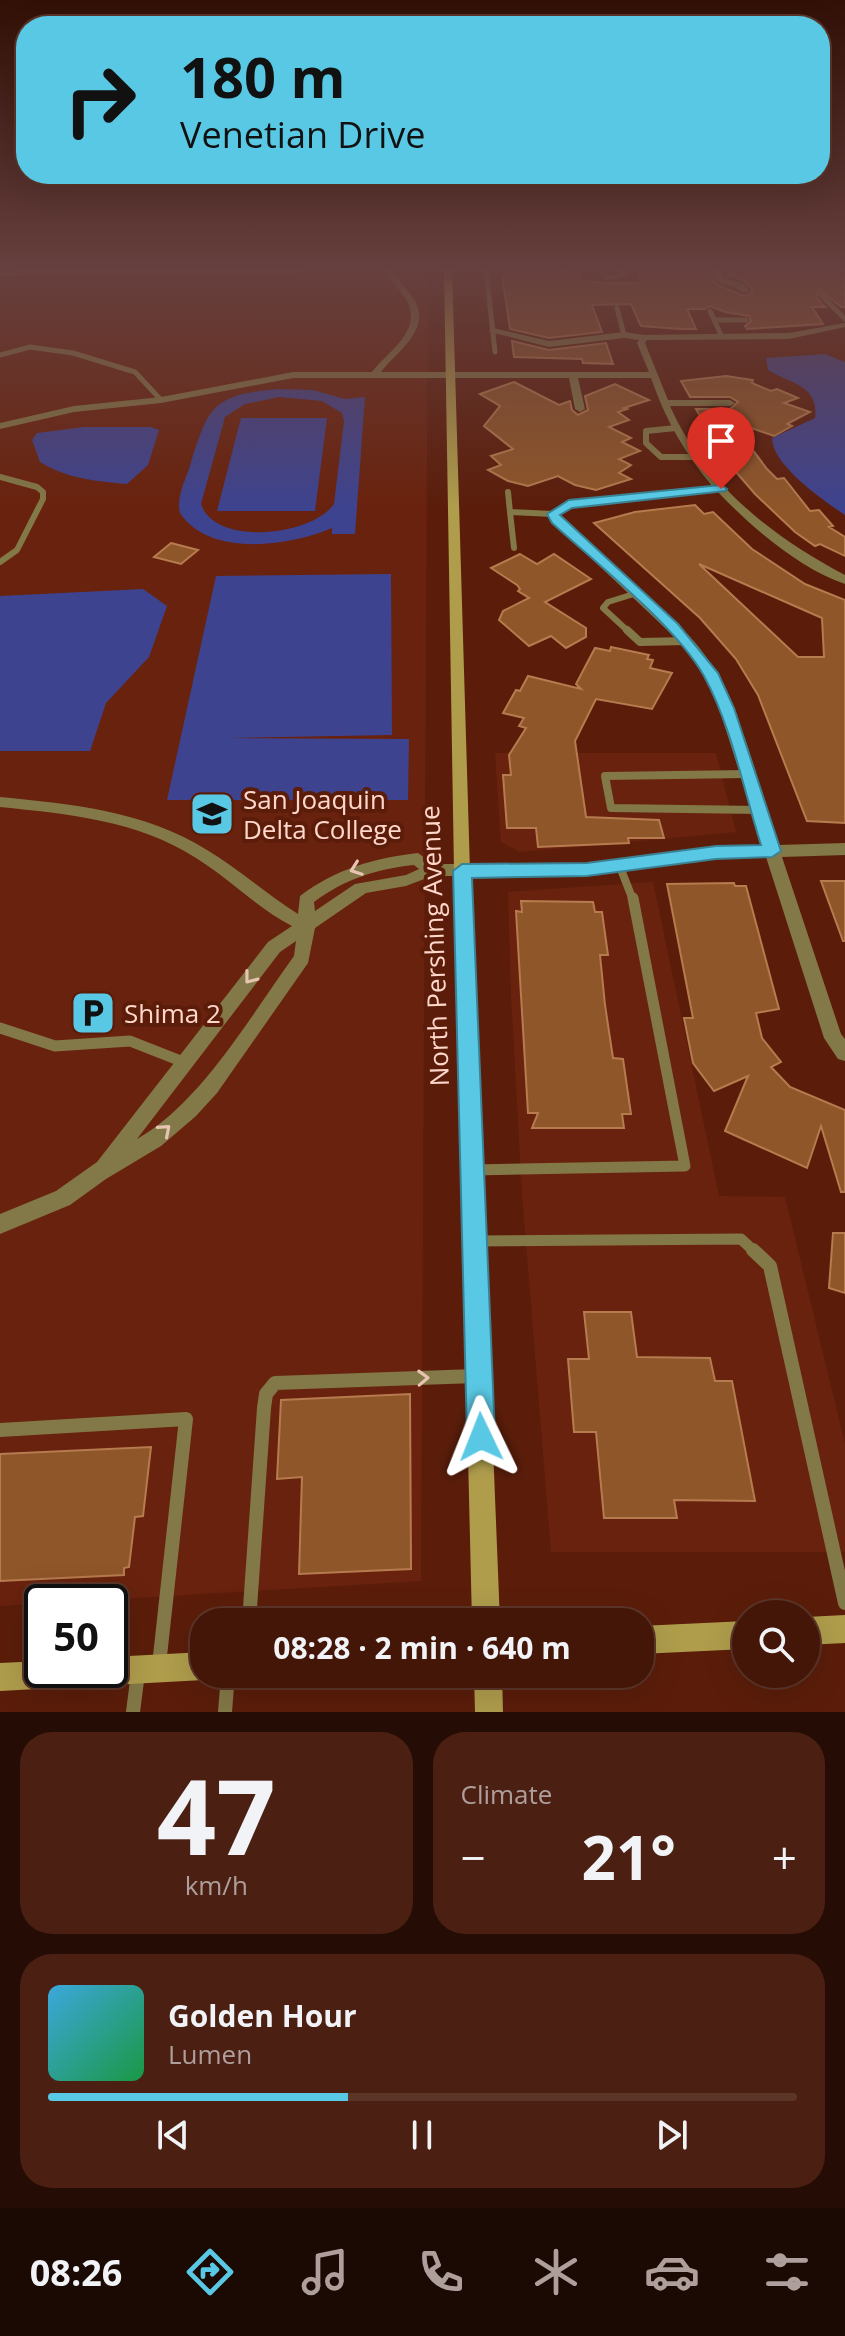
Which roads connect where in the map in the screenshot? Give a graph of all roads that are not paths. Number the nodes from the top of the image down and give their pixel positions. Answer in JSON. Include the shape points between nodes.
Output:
{"nodes":[{"id":1,"x":23,"y":349,"type":"edge"},
{"id":2,"x":41,"y":349,"type":"edge"},
{"id":3,"x":396,"y":349,"type":"edge"},
{"id":4,"x":450,"y":349,"type":"edge"},
{"id":5,"x":495,"y":349,"type":"edge"},
{"id":6,"x":643,"y":349,"type":"edge"},
{"id":7,"x":495,"y":352,"type":"dead end"},
{"id":8,"x":0,"y":355,"type":"edge"},
{"id":9,"x":375,"y":374,"type":"junction"},
{"id":10,"x":451,"y":374,"type":"junction"},
{"id":11,"x":573,"y":375,"type":"junction"},
{"id":12,"x":654,"y":375,"type":"junction"},
{"id":13,"x":161,"y":400,"type":"junction"},
{"id":14,"x":665,"y":403,"type":"junction"},
{"id":15,"x":730,"y":403,"type":"dead end"},
{"id":16,"x":580,"y":409,"type":"dead end"},
{"id":17,"x":0,"y":426,"type":"edge"},
{"id":18,"x":676,"y":428,"type":"junction"},
{"id":19,"x":694,"y":457,"type":"junction"},
{"id":20,"x":0,"y":477,"type":"edge"},
{"id":21,"x":721,"y":489,"type":"junction"},
{"id":22,"x":508,"y":492,"type":"dead end"},
{"id":23,"x":510,"y":512,"type":"junction"},
{"id":24,"x":553,"y":514,"type":"junction"},
{"id":25,"x":514,"y":548,"type":"dead end"},
{"id":26,"x":0,"y":562,"type":"edge"},
{"id":27,"x":845,"y":580,"type":"edge"},
{"id":28,"x":637,"y":593,"type":"junction"},
{"id":29,"x":687,"y":641,"type":"junction"},
{"id":30,"x":747,"y":774,"type":"junction"},
{"id":31,"x":0,"y":802,"type":"edge"},
{"id":32,"x":759,"y":810,"type":"junction"},
{"id":33,"x":845,"y":849,"type":"edge"},
{"id":34,"x":772,"y":851,"type":"junction"},
{"id":35,"x":620,"y":867,"type":"junction"},
{"id":36,"x":429,"y":870,"type":"junction"},
{"id":37,"x":462,"y":871,"type":"junction"},
{"id":38,"x":307,"y":926,"type":"junction"},
{"id":39,"x":0,"y":1028,"type":"edge"},
{"id":40,"x":845,"y":1053,"type":"edge"},
{"id":41,"x":186,"y":1063,"type":"junction"},
{"id":42,"x":473,"y":1170,"type":"junction"},
{"id":43,"x":99,"y":1172,"type":"junction"},
{"id":44,"x":0,"y":1224,"type":"edge"},
{"id":45,"x":475,"y":1241,"type":"junction"},
{"id":46,"x":479,"y":1376,"type":"junction"},
{"id":47,"x":0,"y":1430,"type":"edge"},
{"id":48,"x":845,"y":1603,"type":"edge"},
{"id":49,"x":250,"y":1608,"type":"edge"},
{"id":50,"x":486,"y":1608,"type":"edge"},
{"id":51,"x":845,"y":1629,"type":"edge"},
{"id":52,"x":820,"y":1630,"type":"edge"},
{"id":53,"x":732,"y":1636,"type":"edge"},
{"id":54,"x":654,"y":1639,"type":"edge"},
{"id":55,"x":190,"y":1667,"type":"edge"},
{"id":56,"x":148,"y":1669,"type":"junction"},
{"id":57,"x":0,"y":1677,"type":"edge"},
{"id":58,"x":227,"y":1688,"type":"edge"},
{"id":59,"x":488,"y":1688,"type":"edge"},
{"id":60,"x":133,"y":1712,"type":"edge"},
{"id":61,"x":225,"y":1712,"type":"edge"},
{"id":62,"x":489,"y":1712,"type":"edge"}],
"edges":[{"from":1,"to":8,"type":"lane"},
{"from":2,"to":13,"type":"lane","via":[[135,372]]},
{"from":3,"to":9,"type":"street"},
{"from":4,"to":10,"type":"main road","name":"North Pershing Avenue"},
{"from":5,"to":7,"type":"lane"},
{"from":6,"to":12,"type":"street"},
{"from":9,"to":10,"type":"street"},
{"from":9,"to":13,"type":"street","via":[[283,377]]},
{"from":10,"to":11,"type":"street"},
{"from":10,"to":37,"type":"main road","name":"North Pershing Avenue"},
{"from":11,"to":12,"type":"street"},
{"from":11,"to":16,"type":"street"},
{"from":12,"to":14,"type":"street"},
{"from":13,"to":17,"type":"street","via":[[74,409]]},
{"from":14,"to":15,"type":"street"},
{"from":14,"to":18,"type":"street"},
{"from":18,"to":19,"type":"street"},
{"from":18,"to":19,"type":"lane","via":[[646,431],[646,443],[661,457]]},
{"from":19,"to":21,"type":"street"},
{"from":20,"to":26,"type":"lane","via":[[43,492],[17,550]]},
{"from":21,"to":24,"type":"street","via":[[569,504]]},
{"from":21,"to":27,"type":"street","via":[[779,543]]},
{"from":22,"to":23,"type":"lane"},
{"from":23,"to":24,"type":"lane"},
{"from":23,"to":25,"type":"lane"},
{"from":24,"to":28,"type":"street"},
{"from":28,"to":29,"type":"street"},
{"from":28,"to":29,"type":"lane","via":[[608,602],[603,608],[607,615],[640,642]]},
{"from":29,"to":30,"type":"street","via":[[715,684]]},
{"from":30,"to":32,"type":"street"},
{"from":30,"to":32,"type":"lane","via":[[605,776],[611,808]]},
{"from":31,"to":38,"type":"street","via":[[109,816],[161,832],[198,851],[281,914]]},
{"from":32,"to":34,"type":"street"},
{"from":33,"to":34,"type":"street"},
{"from":34,"to":35,"type":"street"},
{"from":34,"to":40,"type":"street","via":[[833,1038]]},
{"from":35,"to":37,"type":"street"},
{"from":35,"to":42,"type":"lane","via":[[631,889],[685,1166]]},
{"from":36,"to":37,"type":"street"},
{"from":36,"to":38,"type":"street","via":[[421,878],[361,888]]},
{"from":36,"to":38,"type":"street","one_way":true,"via":[[418,859],[353,870],[306,900]]},
{"from":37,"to":42,"type":"main road","name":"North Pershing Avenue"},
{"from":38,"to":41,"type":"street","one_way":true,"via":[[274,947]]},
{"from":43,"to":38,"type":"street","one_way":true,"via":[[154,1140],[210,1087],[302,958]]},
{"from":39,"to":41,"type":"lane","via":[[55,1046],[130,1041]]},
{"from":41,"to":43,"type":"street"},
{"from":42,"to":45,"type":"main road","name":"North Pershing Avenue"},
{"from":43,"to":44,"type":"street","via":[[63,1198]]},
{"from":45,"to":46,"type":"main road","name":"North Pershing Avenue"},
{"from":45,"to":48,"type":"lane","via":[[741,1239],[770,1266]]},
{"from":49,"to":46,"type":"lane","one_way":true,"via":[[266,1394],[275,1383]]},
{"from":46,"to":50,"type":"main road","name":"North Pershing Avenue"},
{"from":47,"to":56,"type":"lane","via":[[186,1419]]},
{"from":51,"to":52,"type":"main road"},
{"from":53,"to":54,"type":"main road"},
{"from":55,"to":56,"type":"main road"},
{"from":56,"to":57,"type":"main road"},
{"from":56,"to":60,"type":"lane"},
{"from":58,"to":61,"type":"lane"},
{"from":59,"to":62,"type":"main road"}]}
